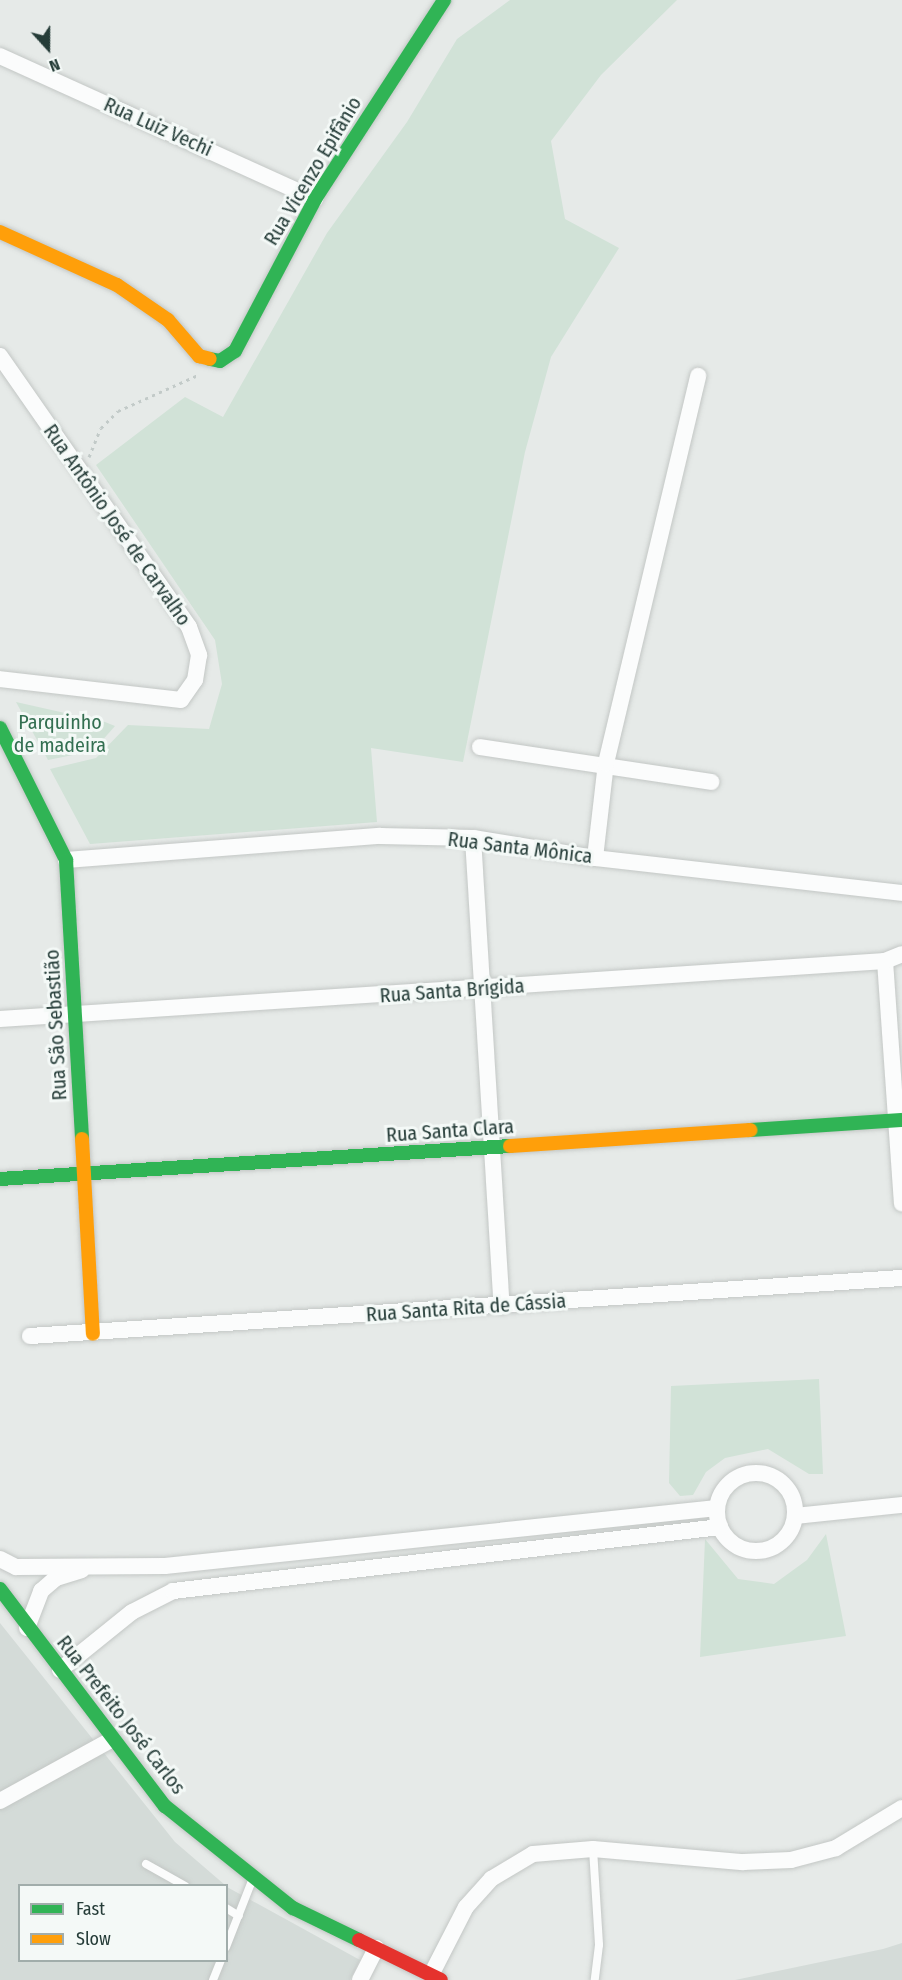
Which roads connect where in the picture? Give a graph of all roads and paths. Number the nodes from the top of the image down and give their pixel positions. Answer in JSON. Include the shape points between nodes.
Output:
{"nodes":[{"id":1,"x":444,"y":0,"type":"edge"},
{"id":2,"x":0,"y":56,"type":"edge"},
{"id":3,"x":315,"y":199,"type":"junction"},
{"id":4,"x":0,"y":232,"type":"edge"},
{"id":5,"x":0,"y":356,"type":"edge"},
{"id":6,"x":220,"y":361,"type":"junction"},
{"id":7,"x":698,"y":376,"type":"dead end"},
{"id":8,"x":85,"y":479,"type":"junction"},
{"id":9,"x":0,"y":679,"type":"edge"},
{"id":10,"x":0,"y":728,"type":"edge"},
{"id":11,"x":480,"y":747,"type":"dead end"},
{"id":12,"x":606,"y":765,"type":"junction"},
{"id":13,"x":711,"y":782,"type":"dead end"},
{"id":14,"x":473,"y":838,"type":"junction"},
{"id":15,"x":595,"y":858,"type":"junction"},
{"id":16,"x":66,"y":860,"type":"junction"},
{"id":17,"x":902,"y":893,"type":"edge"},
{"id":18,"x":902,"y":954,"type":"edge"},
{"id":19,"x":885,"y":961,"type":"junction"},
{"id":20,"x":481,"y":989,"type":"junction"},
{"id":21,"x":75,"y":1016,"type":"junction"},
{"id":22,"x":0,"y":1019,"type":"edge"},
{"id":23,"x":899,"y":1120,"type":"edge"},
{"id":24,"x":491,"y":1148,"type":"junction"},
{"id":25,"x":84,"y":1175,"type":"junction"},
{"id":26,"x":0,"y":1179,"type":"edge"},
{"id":27,"x":902,"y":1203,"type":"edge"},
{"id":28,"x":902,"y":1278,"type":"edge"},
{"id":29,"x":502,"y":1306,"type":"junction"},
{"id":30,"x":93,"y":1334,"type":"junction"},
{"id":31,"x":30,"y":1336,"type":"dead end"},
{"id":32,"x":902,"y":1505,"type":"edge"},
{"id":33,"x":717,"y":1508,"type":"junction"},
{"id":34,"x":795,"y":1515,"type":"junction"},
{"id":35,"x":720,"y":1527,"type":"junction"},
{"id":36,"x":0,"y":1558,"type":"edge"},
{"id":37,"x":94,"y":1566,"type":"junction"},
{"id":38,"x":0,"y":1589,"type":"edge"},
{"id":39,"x":27,"y":1628,"type":"junction"},
{"id":40,"x":60,"y":1670,"type":"junction"},
{"id":41,"x":111,"y":1740,"type":"junction"},
{"id":42,"x":0,"y":1801,"type":"edge"},
{"id":43,"x":902,"y":1808,"type":"edge"},
{"id":44,"x":593,"y":1849,"type":"junction"},
{"id":45,"x":146,"y":1864,"type":"dead end"},
{"id":46,"x":253,"y":1878,"type":"junction"},
{"id":47,"x":181,"y":1884,"type":"edge"},
{"id":48,"x":228,"y":1909,"type":"edge"},
{"id":49,"x":239,"y":1916,"type":"junction"},
{"id":50,"x":228,"y":1942,"type":"edge"},
{"id":51,"x":376,"y":1948,"type":"junction"},
{"id":52,"x":220,"y":1962,"type":"edge"},
{"id":53,"x":436,"y":1978,"type":"edge"},
{"id":54,"x":213,"y":1980,"type":"edge"},
{"id":55,"x":360,"y":1980,"type":"edge"},
{"id":56,"x":595,"y":1980,"type":"edge"}],
"edges":[{"from":1,"to":3,"type":"street","name":"Rua Vicenzo Epifânio"},
{"from":2,"to":3,"type":"street","name":"Rua Luiz Vechi"},
{"from":3,"to":6,"type":"street","name":"Rua Vicenzo Epifânio","via":[[235,351]]},
{"from":4,"to":6,"type":"street","via":[[117,285],[168,320],[199,356]]},
{"from":5,"to":8,"type":"street","name":"Rua Antônio José de Carvalho"},
{"from":6,"to":8,"type":"path","via":[[188,382],[118,411],[101,428]]},
{"from":7,"to":12,"type":"street"},
{"from":8,"to":9,"type":"street","name":"Rua Antônio José de Carvalho","via":[[189,627],[199,654],[195,680],[188,696],[181,700]]},
{"from":10,"to":16,"type":"street","name":"Rua São Sebastião"},
{"from":11,"to":12,"type":"street"},
{"from":12,"to":13,"type":"street"},
{"from":12,"to":15,"type":"street"},
{"from":14,"to":15,"type":"street","name":"Rua Santa Mônica"},
{"from":14,"to":16,"type":"street","name":"Rua Santa Mônica","via":[[380,836]]},
{"from":14,"to":20,"type":"street"},
{"from":15,"to":17,"type":"street","name":"Rua Santa Mônica"},
{"from":16,"to":21,"type":"street","name":"Rua São Sebastião"},
{"from":18,"to":19,"type":"street","name":"Rua Santa Brígida"},
{"from":19,"to":20,"type":"street","name":"Rua Santa Brígida"},
{"from":19,"to":23,"type":"street"},
{"from":20,"to":21,"type":"street","name":"Rua Santa Brígida"},
{"from":20,"to":24,"type":"street"},
{"from":21,"to":22,"type":"street","name":"Rua Santa Brígida"},
{"from":21,"to":25,"type":"street","name":"Rua São Sebastião"},
{"from":23,"to":24,"type":"street","name":"Rua Santa Clara"},
{"from":23,"to":27,"type":"street"},
{"from":24,"to":25,"type":"street","name":"Rua Santa Clara"},
{"from":24,"to":29,"type":"street"},
{"from":25,"to":26,"type":"street","name":"Rua Santa Clara"},
{"from":25,"to":30,"type":"street","name":"Rua São Sebastião"},
{"from":28,"to":29,"type":"street","name":"Rua Santa Rita de Cássia"},
{"from":29,"to":30,"type":"street","name":"Rua Santa Rita de Cássia"},
{"from":30,"to":31,"type":"street","name":"Rua Santa Rita de Cássia"},
{"from":32,"to":34,"type":"street"},
{"from":33,"to":34,"type":"street","via":[[720,1496],[738,1477],[764,1474],[786,1486]]},
{"from":33,"to":35,"type":"street"},
{"from":33,"to":37,"type":"street","via":[[165,1566]]},
{"from":34,"to":35,"type":"street","via":[[784,1539],[761,1550],[736,1546]]},
{"from":35,"to":40,"type":"street","via":[[173,1591],[132,1612]]},
{"from":36,"to":37,"type":"street","via":[[16,1567]]},
{"from":37,"to":39,"type":"street","via":[[56,1578],[40,1591]]},
{"from":38,"to":39,"type":"street","name":"Rua Prefeito José Carlos"},
{"from":39,"to":40,"type":"street","name":"Rua Prefeito José Carlos"},
{"from":40,"to":41,"type":"street","name":"Rua Prefeito José Carlos"},
{"from":41,"to":42,"type":"street"},
{"from":41,"to":46,"type":"street","name":"Rua Prefeito José Carlos","via":[[165,1806]]},
{"from":43,"to":44,"type":"street","via":[[836,1848],[791,1860],[742,1862]]},
{"from":44,"to":53,"type":"street","via":[[533,1854],[491,1879],[466,1907]]},
{"from":44,"to":56,"type":"lane","via":[[599,1945]]},
{"from":45,"to":47,"type":"lane"},
{"from":46,"to":49,"type":"lane"},
{"from":46,"to":51,"type":"street","name":"Rua Prefeito José Carlos","via":[[293,1908]]},
{"from":48,"to":49,"type":"lane"},
{"from":49,"to":50,"type":"lane"},
{"from":51,"to":53,"type":"street","name":"Rua Prefeito José Carlos"},
{"from":51,"to":55,"type":"street"},
{"from":52,"to":54,"type":"lane"}]}
